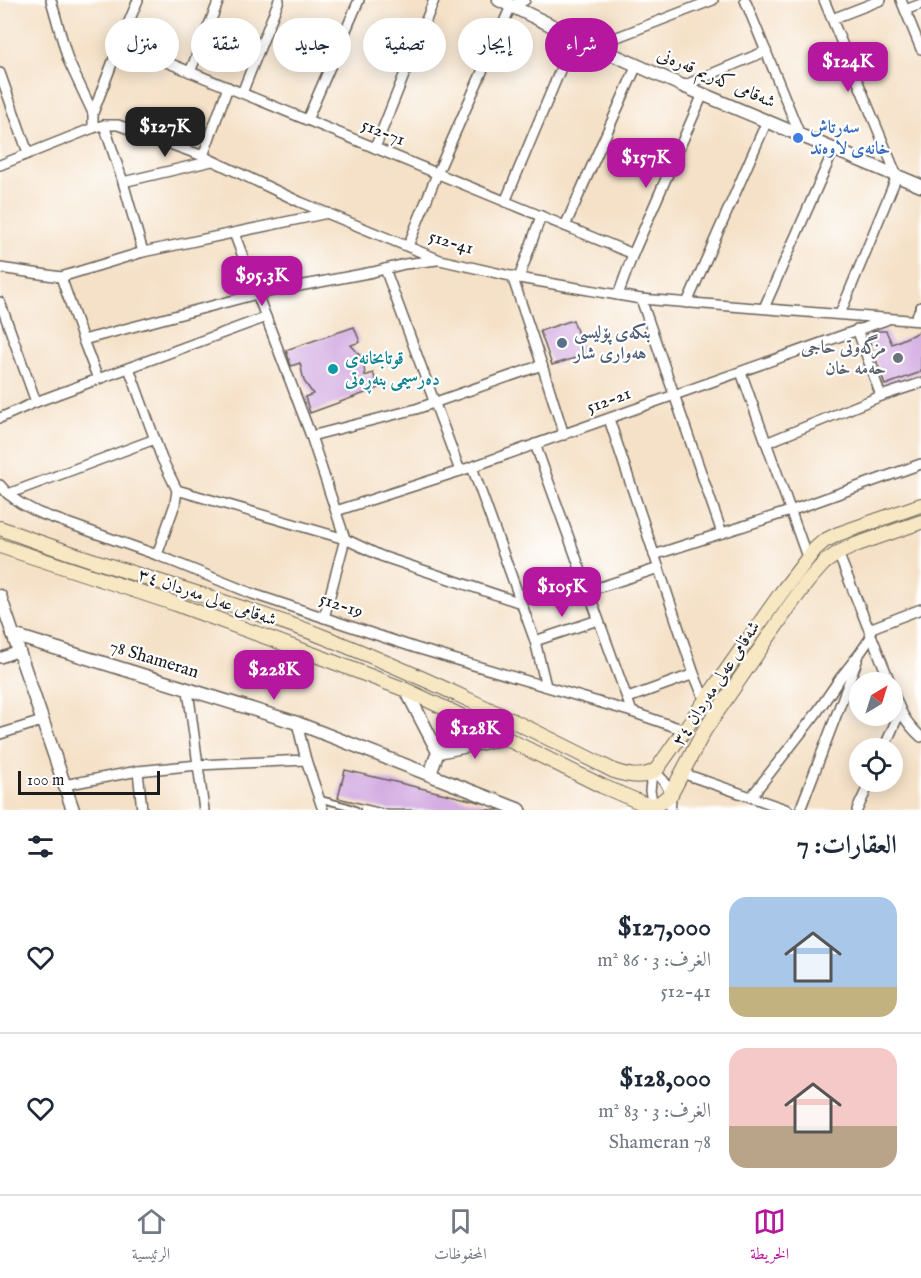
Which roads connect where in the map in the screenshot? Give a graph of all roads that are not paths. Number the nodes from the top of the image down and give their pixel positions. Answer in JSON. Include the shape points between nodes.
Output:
{"nodes":[{"id":1,"x":51,"y":0,"type":"edge"},
{"id":2,"x":138,"y":0,"type":"edge"},
{"id":3,"x":219,"y":0,"type":"edge"},
{"id":4,"x":279,"y":0,"type":"edge"},
{"id":5,"x":359,"y":0,"type":"edge"},
{"id":6,"x":434,"y":0,"type":"edge"},
{"id":7,"x":499,"y":0,"type":"edge"},
{"id":8,"x":525,"y":0,"type":"edge"},
{"id":9,"x":713,"y":0,"type":"edge"},
{"id":10,"x":745,"y":0,"type":"edge"},
{"id":11,"x":824,"y":0,"type":"edge"},
{"id":12,"x":881,"y":0,"type":"edge"},
{"id":13,"x":901,"y":0,"type":"edge"},
{"id":14,"x":921,"y":4,"type":"edge"},
{"id":15,"x":511,"y":6,"type":"junction"},
{"id":16,"x":905,"y":10,"type":"junction"},
{"id":17,"x":130,"y":18,"type":"edge"},
{"id":18,"x":832,"y":18,"type":"junction"},
{"id":19,"x":545,"y":23,"type":"edge"},
{"id":20,"x":618,"y":37,"type":"edge"},
{"id":21,"x":921,"y":49,"type":"edge"},
{"id":22,"x":766,"y":51,"type":"junction"},
{"id":23,"x":618,"y":57,"type":"edge"},
{"id":24,"x":637,"y":65,"type":"junction"},
{"id":25,"x":179,"y":67,"type":"edge"},
{"id":26,"x":109,"y":72,"type":"edge"},
{"id":27,"x":190,"y":72,"type":"junction"},
{"id":28,"x":560,"y":72,"type":"edge"},
{"id":29,"x":0,"y":73,"type":"edge"},
{"id":30,"x":683,"y":86,"type":"junction"},
{"id":31,"x":228,"y":87,"type":"junction"},
{"id":32,"x":242,"y":93,"type":"junction"},
{"id":33,"x":703,"y":94,"type":"junction"},
{"id":34,"x":93,"y":113,"type":"junction"},
{"id":35,"x":308,"y":120,"type":"junction"},
{"id":36,"x":767,"y":121,"type":"junction"},
{"id":37,"x":104,"y":125,"type":"junction"},
{"id":38,"x":93,"y":128,"type":"junction"},
{"id":39,"x":800,"y":135,"type":"junction"},
{"id":40,"x":375,"y":148,"type":"junction"},
{"id":41,"x":834,"y":149,"type":"junction"},
{"id":42,"x":28,"y":153,"type":"junction"},
{"id":43,"x":203,"y":156,"type":"junction"},
{"id":44,"x":213,"y":161,"type":"junction"},
{"id":45,"x":0,"y":165,"type":"edge"},
{"id":46,"x":437,"y":174,"type":"junction"},
{"id":47,"x":897,"y":176,"type":"junction"},
{"id":48,"x":123,"y":182,"type":"junction"},
{"id":49,"x":921,"y":186,"type":"edge"},
{"id":50,"x":506,"y":202,"type":"junction"},
{"id":51,"x":329,"y":213,"type":"junction"},
{"id":52,"x":541,"y":216,"type":"junction"},
{"id":53,"x":566,"y":226,"type":"junction"},
{"id":54,"x":234,"y":233,"type":"junction"},
{"id":55,"x":408,"y":246,"type":"junction"},
{"id":56,"x":143,"y":252,"type":"junction"},
{"id":57,"x":633,"y":254,"type":"junction"},
{"id":58,"x":440,"y":260,"type":"junction"},
{"id":59,"x":0,"y":268,"type":"edge"},
{"id":60,"x":386,"y":269,"type":"junction"},
{"id":61,"x":61,"y":277,"type":"junction"},
{"id":62,"x":515,"y":277,"type":"junction"},
{"id":63,"x":257,"y":294,"type":"junction"},
{"id":64,"x":618,"y":295,"type":"junction"},
{"id":65,"x":641,"y":299,"type":"junction"},
{"id":66,"x":0,"y":302,"type":"edge"},
{"id":67,"x":687,"y":303,"type":"junction"},
{"id":68,"x":921,"y":307,"type":"edge"},
{"id":69,"x":764,"y":308,"type":"junction"},
{"id":70,"x":840,"y":314,"type":"junction"},
{"id":71,"x":266,"y":317,"type":"junction"},
{"id":72,"x":891,"y":318,"type":"junction"},
{"id":73,"x":918,"y":321,"type":"edge"},
{"id":74,"x":857,"y":329,"type":"junction"},
{"id":75,"x":82,"y":340,"type":"junction"},
{"id":76,"x":542,"y":365,"type":"junction"},
{"id":77,"x":129,"y":368,"type":"junction"},
{"id":78,"x":741,"y":372,"type":"junction"},
{"id":79,"x":98,"y":379,"type":"junction"},
{"id":80,"x":921,"y":383,"type":"edge"},
{"id":81,"x":881,"y":396,"type":"junction"},
{"id":82,"x":675,"y":397,"type":"junction"},
{"id":83,"x":36,"y":402,"type":"junction"},
{"id":84,"x":435,"y":402,"type":"junction"},
{"id":85,"x":0,"y":418,"type":"edge"},
{"id":86,"x":609,"y":418,"type":"junction"},
{"id":87,"x":564,"y":435,"type":"junction"},
{"id":88,"x":312,"y":436,"type":"junction"},
{"id":89,"x":155,"y":439,"type":"junction"},
{"id":90,"x":766,"y":443,"type":"junction"},
{"id":91,"x":536,"y":444,"type":"junction"},
{"id":92,"x":921,"y":464,"type":"edge"},
{"id":93,"x":472,"y":467,"type":"junction"},
{"id":94,"x":460,"y":471,"type":"junction"},
{"id":95,"x":0,"y":485,"type":"edge"},
{"id":96,"x":177,"y":490,"type":"junction"},
{"id":97,"x":8,"y":494,"type":"junction"},
{"id":98,"x":921,"y":506,"type":"edge"},
{"id":99,"x":336,"y":511,"type":"junction"},
{"id":100,"x":790,"y":511,"type":"junction"},
{"id":101,"x":921,"y":522,"type":"edge"},
{"id":102,"x":0,"y":528,"type":"edge"},
{"id":103,"x":722,"y":533,"type":"junction"},
{"id":104,"x":345,"y":539,"type":"junction"},
{"id":105,"x":0,"y":546,"type":"edge"},
{"id":106,"x":838,"y":553,"type":"junction"},
{"id":107,"x":157,"y":555,"type":"junction"},
{"id":108,"x":654,"y":555,"type":"junction"},
{"id":109,"x":807,"y":557,"type":"junction"},
{"id":110,"x":659,"y":568,"type":"junction"},
{"id":111,"x":588,"y":591,"type":"junction"},
{"id":112,"x":0,"y":596,"type":"edge"},
{"id":113,"x":521,"y":603,"type":"junction"},
{"id":114,"x":921,"y":609,"type":"edge"},
{"id":115,"x":324,"y":618,"type":"junction"},
{"id":116,"x":598,"y":620,"type":"junction"},
{"id":117,"x":870,"y":633,"type":"junction"},
{"id":118,"x":13,"y":635,"type":"junction"},
{"id":119,"x":535,"y":641,"type":"junction"},
{"id":120,"x":19,"y":651,"type":"junction"},
{"id":121,"x":860,"y":653,"type":"junction"},
{"id":122,"x":0,"y":658,"type":"edge"},
{"id":123,"x":886,"y":672,"type":"edge"},
{"id":124,"x":694,"y":674,"type":"junction"},
{"id":125,"x":546,"y":686,"type":"junction"},
{"id":126,"x":188,"y":690,"type":"junction"},
{"id":127,"x":406,"y":690,"type":"junction"},
{"id":128,"x":628,"y":698,"type":"junction"},
{"id":129,"x":705,"y":701,"type":"junction"},
{"id":130,"x":632,"y":712,"type":"junction"},
{"id":131,"x":815,"y":715,"type":"junction"},
{"id":132,"x":903,"y":716,"type":"edge"},
{"id":133,"x":42,"y":721,"type":"junction"},
{"id":134,"x":297,"y":723,"type":"junction"},
{"id":135,"x":833,"y":723,"type":"junction"},
{"id":136,"x":687,"y":726,"type":"junction"},
{"id":137,"x":704,"y":731,"type":"junction"},
{"id":138,"x":0,"y":734,"type":"edge"},
{"id":139,"x":921,"y":737,"type":"edge"},
{"id":140,"x":507,"y":738,"type":"junction"},
{"id":141,"x":438,"y":752,"type":"junction"},
{"id":142,"x":306,"y":760,"type":"junction"},
{"id":143,"x":198,"y":765,"type":"junction"},
{"id":144,"x":138,"y":771,"type":"junction"},
{"id":145,"x":653,"y":773,"type":"junction"},
{"id":146,"x":682,"y":773,"type":"junction"},
{"id":147,"x":430,"y":774,"type":"junction"},
{"id":148,"x":64,"y":785,"type":"junction"},
{"id":149,"x":865,"y":792,"type":"edge"},
{"id":150,"x":671,"y":794,"type":"junction"},
{"id":151,"x":752,"y":797,"type":"junction"},
{"id":152,"x":319,"y":799,"type":"junction"},
{"id":153,"x":653,"y":807,"type":"edge"},
{"id":154,"x":516,"y":809,"type":"edge"},
{"id":155,"x":72,"y":810,"type":"edge"},
{"id":156,"x":142,"y":810,"type":"edge"},
{"id":157,"x":204,"y":810,"type":"edge"},
{"id":158,"x":323,"y":810,"type":"edge"},
{"id":159,"x":357,"y":810,"type":"edge"},
{"id":160,"x":670,"y":810,"type":"edge"},
{"id":161,"x":788,"y":810,"type":"edge"},
{"id":162,"x":800,"y":810,"type":"edge"},
{"id":163,"x":857,"y":810,"type":"edge"}],
"edges":[{"from":1,"to":34,"type":"street","via":[[68,60]]},
{"from":2,"to":17,"type":"street"},
{"from":3,"to":27,"type":"street"},
{"from":4,"to":32,"type":"street"},
{"from":5,"to":35,"type":"street"},
{"from":6,"to":40,"type":"street"},
{"from":7,"to":15,"type":"street","name":"شەقامی کەریم قەرەنی"},
{"from":8,"to":15,"type":"street"},
{"from":9,"to":20,"type":"street"},
{"from":10,"to":22,"type":"street"},
{"from":11,"to":18,"type":"street"},
{"from":12,"to":18,"type":"street"},
{"from":13,"to":16,"type":"street"},
{"from":14,"to":16,"type":"street"},
{"from":15,"to":19,"type":"street","name":"شەقامی کەریم قەرەنی"},
{"from":15,"to":46,"type":"street"},
{"from":16,"to":21,"type":"street"},
{"from":18,"to":47,"type":"street"},
{"from":22,"to":30,"type":"street"},
{"from":22,"to":39,"type":"street"},
{"from":23,"to":24,"type":"street","name":"شەقامی کەریم قەرەنی"},
{"from":24,"to":30,"type":"street","name":"شەقامی کەریم قەرەنی"},
{"from":24,"to":53,"type":"street"},
{"from":25,"to":27,"type":"street","name":"512-71"},
{"from":26,"to":34,"type":"street"},
{"from":27,"to":31,"type":"street","name":"512-71"},
{"from":28,"to":50,"type":"street"},
{"from":29,"to":42,"type":"street"},
{"from":30,"to":33,"type":"street","name":"شەقامی کەریم قەرەنی"},
{"from":31,"to":32,"type":"street","name":"512-71"},
{"from":31,"to":43,"type":"street"},
{"from":32,"to":35,"type":"street","name":"512-71"},
{"from":33,"to":36,"type":"street","name":"شەقامی کەریم قەرەنی"},
{"from":33,"to":57,"type":"street"},
{"from":34,"to":38,"type":"street"},
{"from":35,"to":40,"type":"street","name":"512-71"},
{"from":36,"to":39,"type":"street","name":"شەقامی کەریم قەرەنی"},
{"from":36,"to":67,"type":"street"},
{"from":37,"to":38,"type":"street","name":"512-41"},
{"from":37,"to":43,"type":"street","name":"512-41","via":[[118,125]]},
{"from":37,"to":48,"type":"street"},
{"from":38,"to":42,"type":"street","name":"512-41"},
{"from":39,"to":41,"type":"street","name":"شەقامی کەریم قەرەنی"},
{"from":40,"to":46,"type":"street","name":"512-71"},
{"from":41,"to":47,"type":"street","name":"شەقامی کەریم قەرەنی"},
{"from":41,"to":69,"type":"street"},
{"from":42,"to":45,"type":"street","name":"512-41"},
{"from":43,"to":44,"type":"street","name":"512-41"},
{"from":44,"to":48,"type":"street"},
{"from":44,"to":51,"type":"street","name":"512-41"},
{"from":46,"to":50,"type":"street","name":"512-71"},
{"from":46,"to":55,"type":"street"},
{"from":47,"to":49,"type":"street","name":"شەقامی کەریم قەرەنی"},
{"from":47,"to":70,"type":"street"},
{"from":48,"to":56,"type":"street"},
{"from":50,"to":52,"type":"street","name":"512-71"},
{"from":51,"to":54,"type":"street"},
{"from":51,"to":55,"type":"street","name":"512-41"},
{"from":52,"to":53,"type":"street","name":"512-71"},
{"from":52,"to":62,"type":"street"},
{"from":53,"to":57,"type":"street","name":"512-71"},
{"from":54,"to":56,"type":"street"},
{"from":54,"to":63,"type":"street"},
{"from":55,"to":58,"type":"street","name":"512-41"},
{"from":56,"to":61,"type":"street"},
{"from":57,"to":64,"type":"street"},
{"from":58,"to":60,"type":"street"},
{"from":58,"to":62,"type":"street","name":"512-41"},
{"from":59,"to":61,"type":"street"},
{"from":60,"to":63,"type":"street"},
{"from":60,"to":84,"type":"street"},
{"from":61,"to":75,"type":"street"},
{"from":62,"to":64,"type":"street","name":"512-41"},
{"from":62,"to":76,"type":"street"},
{"from":63,"to":71,"type":"street"},
{"from":63,"to":75,"type":"street"},
{"from":64,"to":65,"type":"street","name":"512-41"},
{"from":65,"to":67,"type":"street","name":"512-41"},
{"from":65,"to":82,"type":"street"},
{"from":66,"to":83,"type":"street"},
{"from":67,"to":69,"type":"street","name":"512-41"},
{"from":68,"to":73,"type":"street"},
{"from":69,"to":70,"type":"street","name":"512-41"},
{"from":70,"to":72,"type":"street","name":"512-41"},
{"from":71,"to":77,"type":"street"},
{"from":71,"to":88,"type":"street"},
{"from":72,"to":73,"type":"street","name":"512-41"},
{"from":72,"to":74,"type":"street","name":"512-21"},
{"from":74,"to":78,"type":"street","name":"512-21"},
{"from":74,"to":81,"type":"street"},
{"from":75,"to":79,"type":"street"},
{"from":76,"to":84,"type":"street"},
{"from":76,"to":87,"type":"street"},
{"from":77,"to":79,"type":"street"},
{"from":77,"to":89,"type":"street"},
{"from":78,"to":82,"type":"street","name":"512-21"},
{"from":78,"to":90,"type":"street"},
{"from":79,"to":83,"type":"street"},
{"from":80,"to":81,"type":"street"},
{"from":81,"to":90,"type":"street"},
{"from":82,"to":86,"type":"street","name":"512-21"},
{"from":82,"to":103,"type":"street"},
{"from":83,"to":85,"type":"street"},
{"from":84,"to":88,"type":"street"},
{"from":84,"to":94,"type":"street"},
{"from":86,"to":87,"type":"street","name":"512-21"},
{"from":86,"to":108,"type":"street"},
{"from":87,"to":91,"type":"street","name":"512-21"},
{"from":88,"to":99,"type":"street"},
{"from":89,"to":96,"type":"street"},
{"from":89,"to":97,"type":"street"},
{"from":90,"to":100,"type":"street"},
{"from":91,"to":93,"type":"street","name":"512-21"},
{"from":91,"to":111,"type":"street"},
{"from":92,"to":100,"type":"street"},
{"from":93,"to":94,"type":"street","name":"512-21"},
{"from":93,"to":113,"type":"street"},
{"from":94,"to":99,"type":"street","name":"512-21"},
{"from":95,"to":97,"type":"street","name":"512-19"},
{"from":96,"to":104,"type":"street"},
{"from":96,"to":107,"type":"street"},
{"from":97,"to":107,"type":"street","name":"512-19","via":[[39,513]]},
{"from":98,"to":109,"type":"main road","name":"شەقامی عەلی مەردان ٣٤","via":[[831,537]]},
{"from":99,"to":104,"type":"street"},
{"from":100,"to":103,"type":"street"},
{"from":100,"to":109,"type":"street"},
{"from":101,"to":106,"type":"main road","name":"شەقامی عەلی مەردان ٣٤"},
{"from":102,"to":145,"type":"main road","name":"شەقامی عەلی مەردان ٣٤","via":[[324,637],[404,670],[614,771],[631,776]]},
{"from":103,"to":108,"type":"street"},
{"from":104,"to":113,"type":"street","via":[[381,556]]},
{"from":104,"to":115,"type":"street"},
{"from":105,"to":127,"type":"main road","name":"شەقامی عەلی مەردان ٣٤","via":[[176,604]]},
{"from":106,"to":117,"type":"street"},
{"from":106,"to":137,"type":"main road","name":"شەقامی عەلی مەردان ٣٤","via":[[808,581]]},
{"from":107,"to":115,"type":"street","name":"512-19"},
{"from":108,"to":110,"type":"street"},
{"from":109,"to":129,"type":"main road","name":"شەقامی عەلی مەردان ٣٤"},
{"from":110,"to":111,"type":"street"},
{"from":110,"to":124,"type":"street"},
{"from":111,"to":116,"type":"street"},
{"from":112,"to":118,"type":"street"},
{"from":113,"to":119,"type":"street"},
{"from":114,"to":117,"type":"street"},
{"from":115,"to":125,"type":"street","name":"512-19"},
{"from":116,"to":119,"type":"street"},
{"from":116,"to":128,"type":"street"},
{"from":117,"to":121,"type":"street"},
{"from":117,"to":123,"type":"street"},
{"from":118,"to":120,"type":"street"},
{"from":118,"to":126,"type":"street","name":"78 Shameran"},
{"from":119,"to":125,"type":"street"},
{"from":120,"to":122,"type":"street"},
{"from":120,"to":133,"type":"street"},
{"from":121,"to":131,"type":"street"},
{"from":121,"to":135,"type":"street"},
{"from":124,"to":128,"type":"street"},
{"from":124,"to":129,"type":"street"},
{"from":125,"to":130,"type":"street","name":"512-19"},
{"from":126,"to":134,"type":"street","name":"78 Shameran"},
{"from":126,"to":143,"type":"street"},
{"from":127,"to":140,"type":"main road","name":"شەقامی عەلی مەردان ٣٤"},
{"from":127,"to":141,"type":"street"},
{"from":128,"to":130,"type":"street"},
{"from":129,"to":136,"type":"main road","name":"شەقامی عەلی مەردان ٣٤"},
{"from":130,"to":136,"type":"street","name":"512-19"},
{"from":131,"to":135,"type":"street"},
{"from":131,"to":151,"type":"street"},
{"from":132,"to":139,"type":"street"},
{"from":133,"to":138,"type":"street"},
{"from":133,"to":148,"type":"street"},
{"from":134,"to":142,"type":"street"},
{"from":134,"to":147,"type":"street","name":"78 Shameran"},
{"from":135,"to":162,"type":"street"},
{"from":136,"to":137,"type":"main road"},
{"from":136,"to":145,"type":"main road","name":"شەقامی عەلی مەردان ٣٤"},
{"from":137,"to":146,"type":"main road","name":"شەقامی عەلی مەردان ٣٤"},
{"from":140,"to":141,"type":"street"},
{"from":140,"to":153,"type":"main road","name":"شەقامی عەلی مەردان ٣٤"},
{"from":141,"to":147,"type":"street"},
{"from":142,"to":143,"type":"street"},
{"from":142,"to":152,"type":"street"},
{"from":143,"to":144,"type":"street"},
{"from":143,"to":157,"type":"street"},
{"from":144,"to":148,"type":"street"},
{"from":144,"to":156,"type":"street"},
{"from":145,"to":150,"type":"street","via":[[661,777]]},
{"from":145,"to":153,"type":"street"},
{"from":146,"to":150,"type":"main road","name":"شەقامی عەلی مەردان ٣٤"},
{"from":146,"to":151,"type":"street"},
{"from":147,"to":154,"type":"street","name":"78 Shameran"},
{"from":148,"to":155,"type":"street"},
{"from":149,"to":163,"type":"street"},
{"from":150,"to":153,"type":"main road"},
{"from":150,"to":160,"type":"street"},
{"from":151,"to":161,"type":"street"},
{"from":152,"to":158,"type":"street"},
{"from":152,"to":159,"type":"lane"}]}
